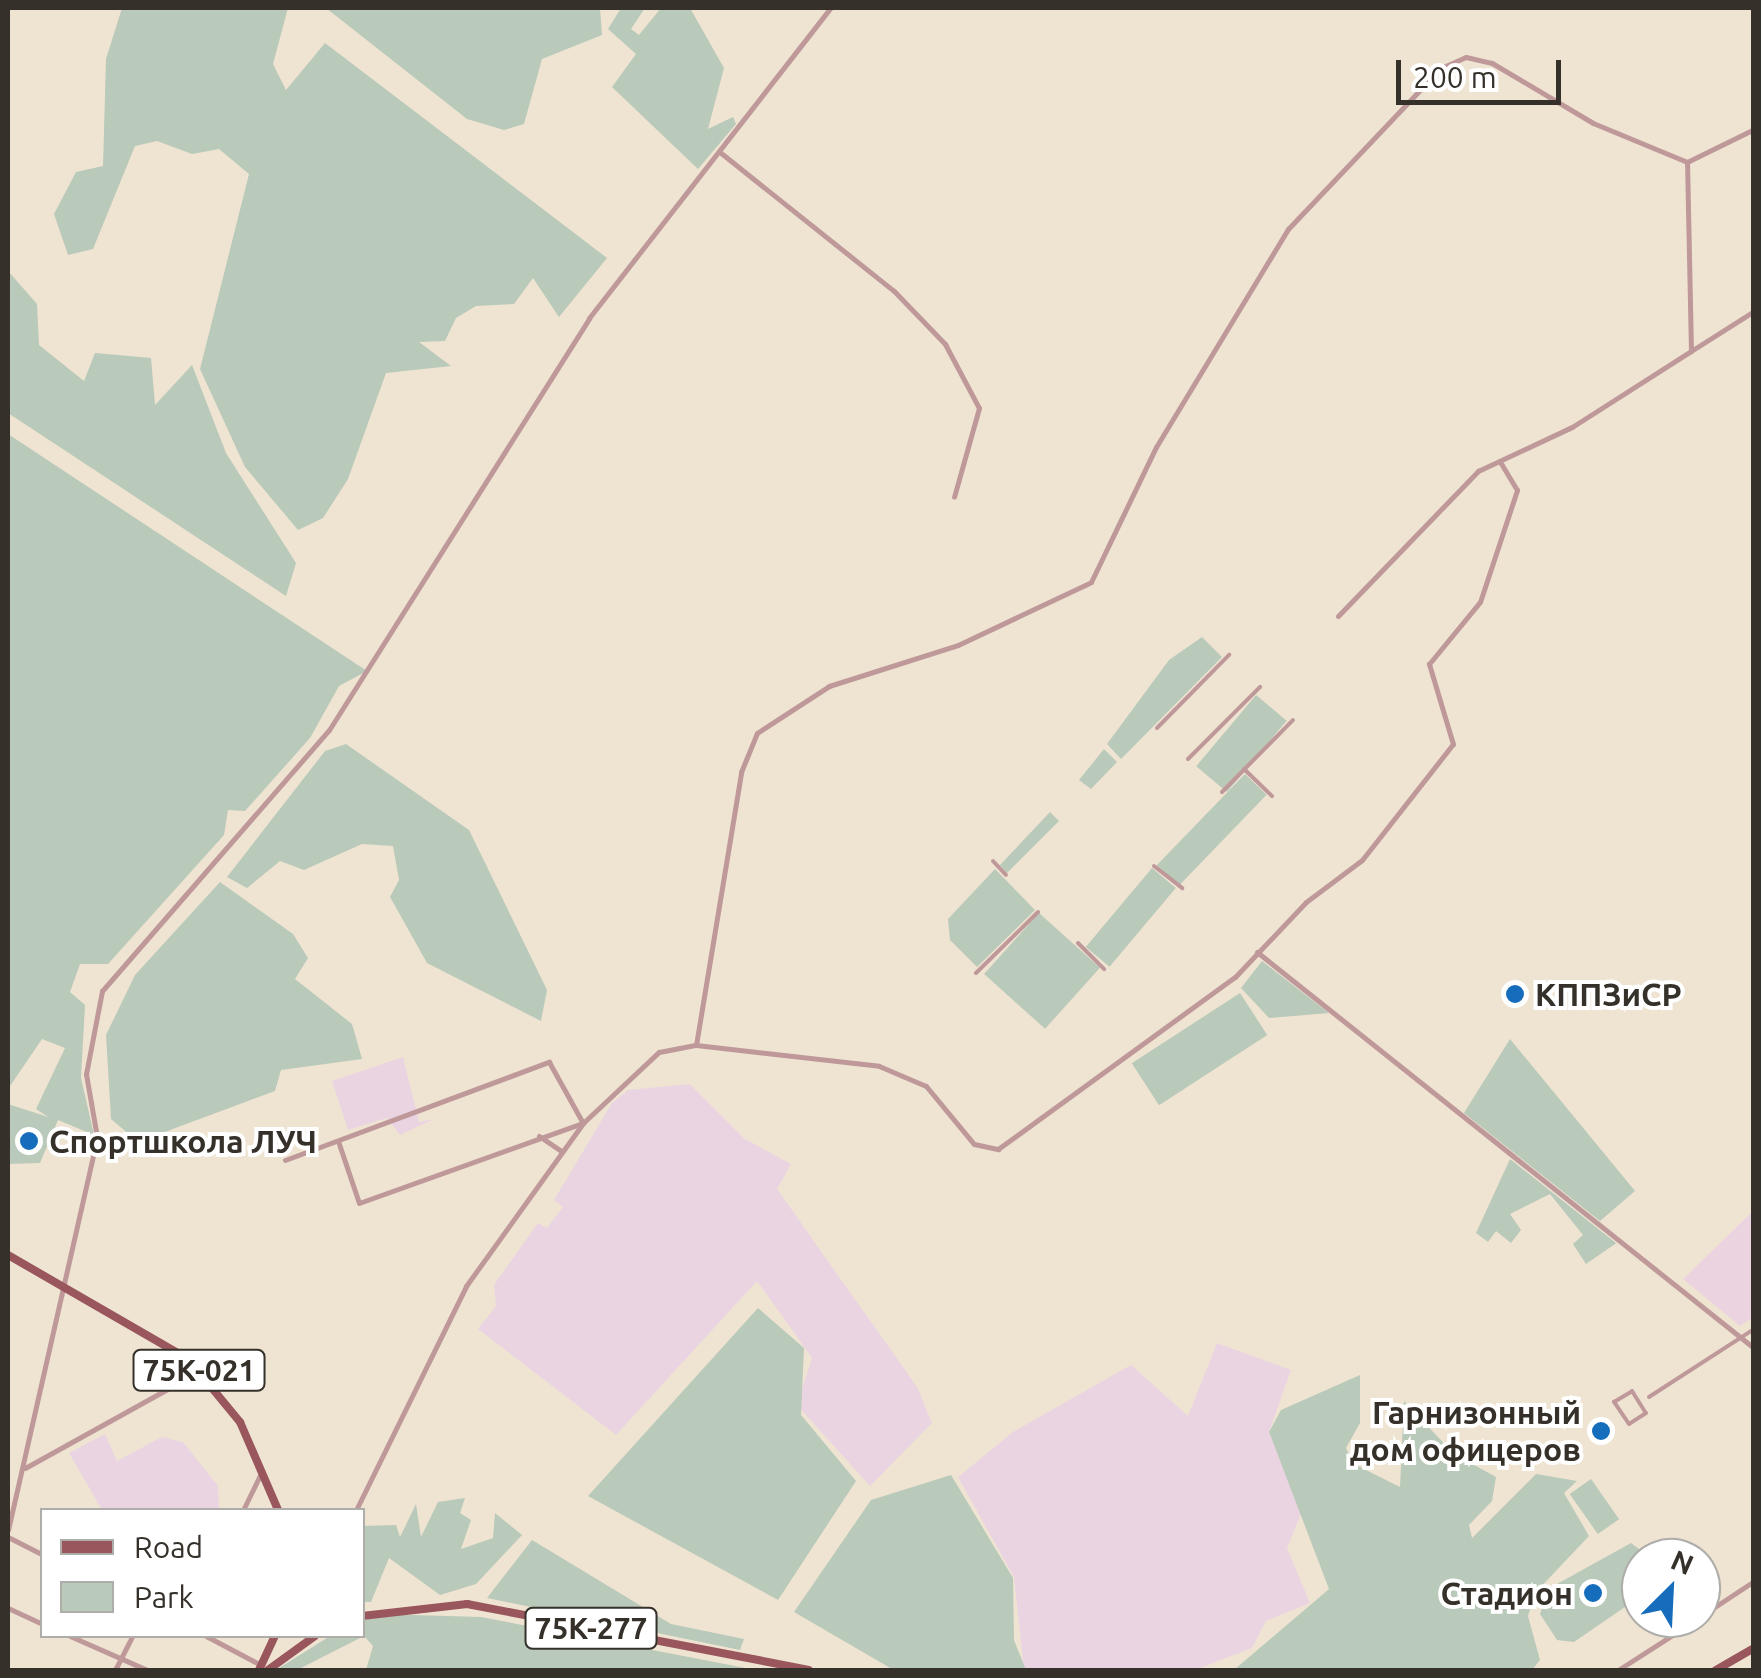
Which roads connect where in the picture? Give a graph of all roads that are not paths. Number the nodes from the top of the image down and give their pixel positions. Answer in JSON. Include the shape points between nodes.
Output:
{"nodes":[{"id":1,"x":830,"y":8,"type":"edge"},
{"id":2,"x":1754,"y":129,"type":"edge"},
{"id":3,"x":721,"y":153,"type":"junction"},
{"id":4,"x":1687,"y":162,"type":"junction"},
{"id":5,"x":1754,"y":312,"type":"edge"},
{"id":6,"x":1691,"y":351,"type":"junction"},
{"id":7,"x":1500,"y":462,"type":"junction"},
{"id":8,"x":954,"y":496,"type":"dead end"},
{"id":9,"x":1338,"y":616,"type":"dead end"},
{"id":10,"x":1229,"y":655,"type":"dead end"},
{"id":11,"x":1260,"y":686,"type":"dead end"},
{"id":12,"x":1292,"y":720,"type":"dead end"},
{"id":13,"x":1157,"y":728,"type":"dead end"},
{"id":14,"x":1188,"y":759,"type":"dead end"},
{"id":15,"x":1244,"y":769,"type":"junction"},
{"id":16,"x":1222,"y":792,"type":"dead end"},
{"id":17,"x":1272,"y":796,"type":"dead end"},
{"id":18,"x":992,"y":861,"type":"dead end"},
{"id":19,"x":1154,"y":866,"type":"dead end"},
{"id":20,"x":1006,"y":875,"type":"dead end"},
{"id":21,"x":1182,"y":888,"type":"dead end"},
{"id":22,"x":1038,"y":912,"type":"dead end"},
{"id":23,"x":1078,"y":943,"type":"dead end"},
{"id":24,"x":1257,"y":952,"type":"junction"},
{"id":25,"x":1104,"y":969,"type":"dead end"},
{"id":26,"x":976,"y":973,"type":"dead end"},
{"id":27,"x":696,"y":1044,"type":"junction"},
{"id":28,"x":583,"y":1123,"type":"junction"},
{"id":29,"x":538,"y":1136,"type":"junction"},
{"id":30,"x":338,"y":1141,"type":"junction"},
{"id":31,"x":562,"y":1152,"type":"junction"},
{"id":32,"x":286,"y":1160,"type":"dead end"},
{"id":33,"x":8,"y":1255,"type":"edge"},
{"id":34,"x":62,"y":1283,"type":"junction"},
{"id":35,"x":1754,"y":1329,"type":"edge"},
{"id":36,"x":1741,"y":1337,"type":"junction"},
{"id":37,"x":1754,"y":1348,"type":"edge"},
{"id":38,"x":200,"y":1371,"type":"junction"},
{"id":39,"x":1632,"y":1391,"type":"joint"},
{"id":40,"x":1650,"y":1397,"type":"dead end"},
{"id":41,"x":25,"y":1468,"type":"junction"},
{"id":42,"x":262,"y":1472,"type":"junction"},
{"id":43,"x":244,"y":1508,"type":"edge"},
{"id":44,"x":277,"y":1508,"type":"edge"},
{"id":45,"x":357,"y":1508,"type":"edge"},
{"id":46,"x":8,"y":1534,"type":"edge"},
{"id":47,"x":40,"y":1553,"type":"edge"},
{"id":48,"x":1754,"y":1581,"type":"edge"},
{"id":49,"x":1721,"y":1603,"type":"edge"},
{"id":50,"x":8,"y":1608,"type":"edge"},
{"id":51,"x":365,"y":1613,"type":"edge"},
{"id":52,"x":40,"y":1623,"type":"edge"},
{"id":53,"x":75,"y":1638,"type":"edge"},
{"id":54,"x":131,"y":1638,"type":"edge"},
{"id":55,"x":209,"y":1638,"type":"edge"},
{"id":56,"x":274,"y":1638,"type":"edge"},
{"id":57,"x":312,"y":1638,"type":"edge"},
{"id":58,"x":1668,"y":1638,"type":"edge"},
{"id":59,"x":1754,"y":1648,"type":"edge"},
{"id":60,"x":122,"y":1658,"type":"junction"},
{"id":61,"x":263,"y":1669,"type":"edge"},
{"id":62,"x":115,"y":1670,"type":"edge"},
{"id":63,"x":147,"y":1670,"type":"edge"},
{"id":64,"x":808,"y":1670,"type":"edge"},
{"id":65,"x":1618,"y":1670,"type":"edge"},
{"id":66,"x":1716,"y":1670,"type":"edge"}],
"edges":[{"from":1,"to":3,"type":"street"},
{"from":2,"to":4,"type":"street"},
{"from":3,"to":8,"type":"street","via":[[894,292],[945,344],[979,408],[949,488]]},
{"from":3,"to":34,"type":"street","via":[[589,318],[329,730],[102,991],[86,1074],[96,1137]]},
{"from":4,"to":6,"type":"street"},
{"from":4,"to":27,"type":"street","via":[[1640,146],[1492,63],[1466,57],[1442,68],[1288,229],[1156,447],[1090,582],[958,646],[829,686],[757,733],[741,772]]},
{"from":5,"to":6,"type":"street"},
{"from":6,"to":7,"type":"street"},
{"from":7,"to":9,"type":"street","via":[[1442,501]]},
{"from":7,"to":24,"type":"street","via":[[1518,490],[1480,602],[1429,664],[1453,744],[1362,860]]},
{"from":10,"to":13,"type":"street"},
{"from":11,"to":14,"type":"street"},
{"from":12,"to":15,"type":"street"},
{"from":15,"to":16,"type":"street"},
{"from":15,"to":17,"type":"street"},
{"from":18,"to":20,"type":"street"},
{"from":19,"to":21,"type":"street"},
{"from":22,"to":26,"type":"street"},
{"from":23,"to":25,"type":"street"},
{"from":24,"to":27,"type":"street","via":[[1220,990],[1114,1057],[998,1149],[974,1144],[907,1074]]},
{"from":24,"to":36,"type":"street"},
{"from":27,"to":28,"type":"street","via":[[647,1059]]},
{"from":28,"to":29,"type":"street"},
{"from":28,"to":30,"type":"street","via":[[550,1062]]},
{"from":28,"to":31,"type":"street"},
{"from":29,"to":30,"type":"street","via":[[359,1203]]},
{"from":29,"to":31,"type":"street"},
{"from":30,"to":32,"type":"street"},
{"from":31,"to":45,"type":"street","via":[[442,1326]]},
{"from":33,"to":34,"type":"main road","number":"75К-021"},
{"from":34,"to":38,"type":"main road","number":"75К-021"},
{"from":34,"to":41,"type":"street"},
{"from":35,"to":36,"type":"street"},
{"from":36,"to":37,"type":"street"},
{"from":36,"to":40,"type":"street"},
{"from":38,"to":41,"type":"street"},
{"from":38,"to":42,"type":"main road","number":"75К-021"},
{"from":39,"to":39,"type":"street","via":[[1614,1402],[1628,1424],[1646,1413]]},
{"from":41,"to":46,"type":"street"},
{"from":42,"to":43,"type":"street"},
{"from":42,"to":44,"type":"main road","number":"75К-021"},
{"from":46,"to":47,"type":"street"},
{"from":48,"to":49,"type":"street"},
{"from":50,"to":52,"type":"street"},
{"from":51,"to":64,"type":"main road","number":"75К-277","via":[[466,1604]]},
{"from":53,"to":60,"type":"street"},
{"from":54,"to":60,"type":"street"},
{"from":55,"to":61,"type":"street"},
{"from":56,"to":61,"type":"main road"},
{"from":57,"to":61,"type":"main road"},
{"from":58,"to":65,"type":"street"},
{"from":59,"to":66,"type":"main road"},
{"from":60,"to":62,"type":"street"},
{"from":60,"to":63,"type":"street"}]}
